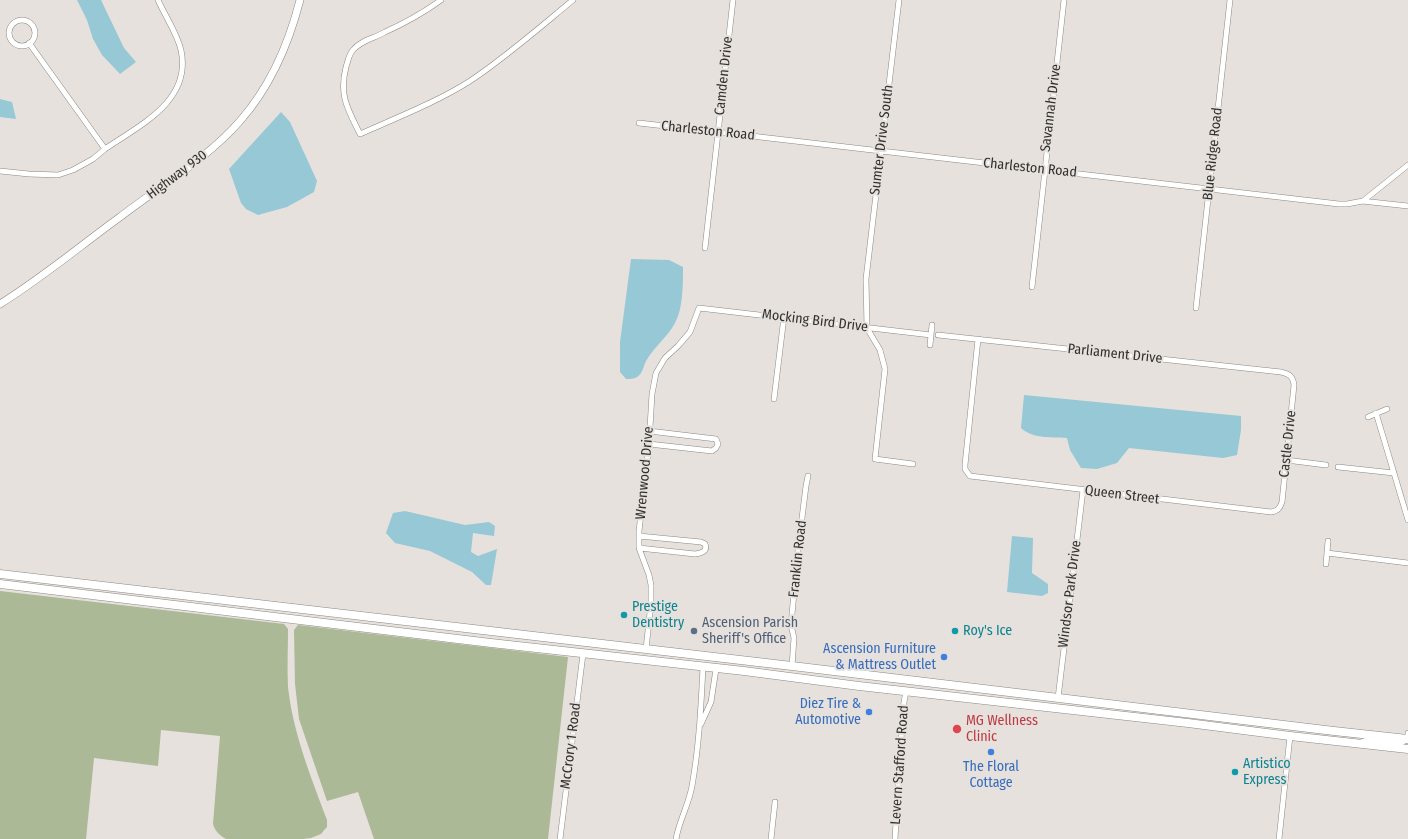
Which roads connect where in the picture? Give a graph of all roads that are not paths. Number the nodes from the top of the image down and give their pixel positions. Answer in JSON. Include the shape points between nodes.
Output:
{"nodes":[{"id":1,"x":158,"y":0,"type":"edge"},
{"id":2,"x":300,"y":0,"type":"edge"},
{"id":3,"x":441,"y":0,"type":"edge"},
{"id":4,"x":573,"y":0,"type":"edge"},
{"id":5,"x":733,"y":0,"type":"edge"},
{"id":6,"x":899,"y":0,"type":"edge"},
{"id":7,"x":1064,"y":0,"type":"edge"},
{"id":8,"x":1230,"y":0,"type":"edge"},
{"id":9,"x":29,"y":43,"type":"junction"},
{"id":10,"x":639,"y":123,"type":"dead end"},
{"id":11,"x":718,"y":132,"type":"junction"},
{"id":12,"x":105,"y":149,"type":"junction"},
{"id":13,"x":881,"y":150,"type":"junction"},
{"id":14,"x":1408,"y":165,"type":"edge"},
{"id":15,"x":1044,"y":169,"type":"junction"},
{"id":16,"x":0,"y":171,"type":"edge"},
{"id":17,"x":1209,"y":188,"type":"junction"},
{"id":18,"x":1362,"y":202,"type":"junction"},
{"id":19,"x":1408,"y":206,"type":"edge"},
{"id":20,"x":705,"y":248,"type":"dead end"},
{"id":21,"x":1032,"y":288,"type":"dead end"},
{"id":22,"x":0,"y":304,"type":"edge"},
{"id":23,"x":699,"y":308,"type":"joint"},
{"id":24,"x":1196,"y":308,"type":"dead end"},
{"id":25,"x":784,"y":317,"type":"junction"},
{"id":26,"x":932,"y":325,"type":"dead end"},
{"id":27,"x":867,"y":328,"type":"junction"},
{"id":28,"x":931,"y":335,"type":"junction"},
{"id":29,"x":938,"y":335,"type":"dead end"},
{"id":30,"x":978,"y":339,"type":"junction"},
{"id":31,"x":930,"y":345,"type":"dead end"},
{"id":32,"x":1292,"y":377,"type":"joint"},
{"id":33,"x":774,"y":399,"type":"dead end"},
{"id":34,"x":1387,"y":409,"type":"dead end"},
{"id":35,"x":1376,"y":413,"type":"junction"},
{"id":36,"x":1368,"y":417,"type":"dead end"},
{"id":37,"x":650,"y":431,"type":"junction"},
{"id":38,"x":649,"y":444,"type":"junction"},
{"id":39,"x":1286,"y":460,"type":"junction"},
{"id":40,"x":913,"y":464,"type":"dead end"},
{"id":41,"x":1326,"y":465,"type":"dead end"},
{"id":42,"x":1338,"y":466,"type":"dead end"},
{"id":43,"x":1394,"y":472,"type":"junction"},
{"id":44,"x":808,"y":476,"type":"dead end"},
{"id":45,"x":1083,"y":490,"type":"junction"},
{"id":46,"x":1277,"y":511,"type":"joint"},
{"id":47,"x":1408,"y":520,"type":"edge"},
{"id":48,"x":639,"y":536,"type":"junction"},
{"id":49,"x":1328,"y":541,"type":"dead end"},
{"id":50,"x":639,"y":548,"type":"junction"},
{"id":51,"x":1327,"y":553,"type":"junction"},
{"id":52,"x":1408,"y":563,"type":"edge"},
{"id":53,"x":1326,"y":564,"type":"dead end"},
{"id":54,"x":0,"y":574,"type":"edge"},
{"id":55,"x":0,"y":584,"type":"edge"},
{"id":56,"x":546,"y":638,"type":"junction"},
{"id":57,"x":491,"y":643,"type":"junction"},
{"id":58,"x":646,"y":649,"type":"junction"},
{"id":59,"x":583,"y":654,"type":"junction"},
{"id":60,"x":792,"y":666,"type":"junction"},
{"id":61,"x":703,"y":667,"type":"junction"},
{"id":62,"x":716,"y":669,"type":"junction"},
{"id":63,"x":747,"y":669,"type":"junction"},
{"id":64,"x":815,"y":669,"type":"junction"},
{"id":65,"x":945,"y":685,"type":"junction"},
{"id":66,"x":906,"y":691,"type":"junction"},
{"id":67,"x":1037,"y":695,"type":"junction"},
{"id":68,"x":1058,"y":698,"type":"junction"},
{"id":69,"x":996,"y":701,"type":"junction"},
{"id":70,"x":699,"y":727,"type":"junction"},
{"id":71,"x":1334,"y":731,"type":"junction"},
{"id":72,"x":1408,"y":733,"type":"edge"},
{"id":73,"x":1290,"y":736,"type":"junction"},
{"id":74,"x":1408,"y":739,"type":"edge"},
{"id":75,"x":1354,"y":743,"type":"junction"},
{"id":76,"x":1408,"y":749,"type":"edge"},
{"id":77,"x":775,"y":802,"type":"dead end"},
{"id":78,"x":560,"y":839,"type":"edge"},
{"id":79,"x":676,"y":839,"type":"edge"},
{"id":80,"x":771,"y":839,"type":"edge"},
{"id":81,"x":895,"y":839,"type":"edge"},
{"id":82,"x":1279,"y":839,"type":"edge"}],
"edges":[{"from":1,"to":12,"type":"street","via":[[181,50],[181,76],[177,90],[168,104]]},
{"from":2,"to":22,"type":"street","name":"Highway 930","via":[[282,54],[255,102],[235,127],[206,153]]},
{"from":3,"to":4,"type":"street","via":[[408,21],[361,43],[352,50],[343,79],[343,92],[360,134],[469,81],[500,60]]},
{"from":5,"to":11,"type":"street","name":"Camden Drive"},
{"from":6,"to":13,"type":"street","name":"Sumter Drive South"},
{"from":7,"to":15,"type":"street","name":"Savannah Drive"},
{"from":8,"to":17,"type":"street","name":"Blue Ridge Road"},
{"from":9,"to":9,"type":"street","via":[[34,36],[34,28],[28,21],[15,21],[10,28],[11,40],[21,46]]},
{"from":9,"to":12,"type":"street"},
{"from":10,"to":11,"type":"street","name":"Charleston Road"},
{"from":11,"to":13,"type":"street","name":"Charleston Road"},
{"from":11,"to":20,"type":"street","name":"Camden Drive"},
{"from":12,"to":16,"type":"street","via":[[73,170],[58,175]]},
{"from":13,"to":15,"type":"street","name":"Charleston Road"},
{"from":13,"to":27,"type":"street","name":"Sumter Drive South","via":[[866,279]]},
{"from":14,"to":18,"type":"street"},
{"from":15,"to":17,"type":"street","name":"Charleston Road"},
{"from":15,"to":21,"type":"street","name":"Savannah Drive"},
{"from":17,"to":18,"type":"street","name":"Charleston Road","via":[[1339,204]]},
{"from":17,"to":24,"type":"street","name":"Blue Ridge Road"},
{"from":18,"to":19,"type":"street","name":"Charleston Road"},
{"from":23,"to":25,"type":"street","name":"Mocking Bird Drive"},
{"from":23,"to":37,"type":"street","name":"Wrenwood Drive","via":[[690,332],[665,358],[656,373]]},
{"from":25,"to":27,"type":"street","name":"Mocking Bird Drive"},
{"from":25,"to":33,"type":"street"},
{"from":26,"to":28,"type":"street"},
{"from":27,"to":28,"type":"street","name":"Mocking Bird Drive"},
{"from":27,"to":40,"type":"street","via":[[880,350],[885,369],[875,459]]},
{"from":28,"to":31,"type":"street"},
{"from":29,"to":30,"type":"street","name":"Parliament Drive"},
{"from":30,"to":32,"type":"street","name":"Parliament Drive","via":[[1281,372]]},
{"from":30,"to":45,"type":"street","name":"Queen Street","via":[[965,465],[967,474]]},
{"from":32,"to":39,"type":"street","name":"Castle Drive","via":[[1294,385]]},
{"from":34,"to":35,"type":"street"},
{"from":35,"to":36,"type":"street"},
{"from":35,"to":43,"type":"street"},
{"from":37,"to":38,"type":"street","name":"Wrenwood Drive"},
{"from":37,"to":38,"type":"street","via":[[716,439],[718,444],[712,450]]},
{"from":38,"to":48,"type":"street","name":"Wrenwood Drive"},
{"from":39,"to":41,"type":"street"},
{"from":39,"to":46,"type":"street","name":"Castle Drive","via":[[1282,502]]},
{"from":42,"to":43,"type":"street"},
{"from":43,"to":47,"type":"street"},
{"from":44,"to":60,"type":"street","name":"Franklin Road","via":[[794,587],[791,625],[794,638]]},
{"from":45,"to":46,"type":"street","name":"Queen Street"},
{"from":45,"to":68,"type":"street","name":"Windsor Park Drive"},
{"from":48,"to":50,"type":"street","name":"Wrenwood Drive"},
{"from":48,"to":50,"type":"street","via":[[701,542],[706,547],[702,553],[695,554]]},
{"from":49,"to":51,"type":"street"},
{"from":50,"to":58,"type":"street","name":"Wrenwood Drive","via":[[651,585]]},
{"from":51,"to":52,"type":"street"},
{"from":51,"to":53,"type":"street"},
{"from":54,"to":56,"type":"main road"},
{"from":55,"to":57,"type":"main road"},
{"from":56,"to":57,"type":"main road","via":[[536,644],[511,641]]},
{"from":56,"to":58,"type":"main road"},
{"from":57,"to":59,"type":"main road"},
{"from":58,"to":59,"type":"main road","via":[[629,652],[589,648]]},
{"from":58,"to":60,"type":"main road"},
{"from":59,"to":61,"type":"main road"},
{"from":59,"to":78,"type":"street","name":"McCrory 1 Road"},
{"from":60,"to":64,"type":"main road"},
{"from":61,"to":62,"type":"main road"},
{"from":61,"to":63,"type":"main road","via":[[713,663]]},
{"from":61,"to":70,"type":"street"},
{"from":62,"to":63,"type":"main road"},
{"from":62,"to":70,"type":"street","via":[[711,702]]},
{"from":63,"to":64,"type":"main road","via":[[796,672]]},
{"from":63,"to":66,"type":"main road"},
{"from":64,"to":65,"type":"main road"},
{"from":65,"to":66,"type":"main road","via":[[934,689],[910,687]]},
{"from":65,"to":67,"type":"main road"},
{"from":66,"to":69,"type":"main road"},
{"from":66,"to":81,"type":"street","name":"Levern Stafford Road"},
{"from":67,"to":68,"type":"main road"},
{"from":67,"to":69,"type":"main road","via":[[1025,701]]},
{"from":68,"to":71,"type":"main road"},
{"from":69,"to":73,"type":"main road"},
{"from":70,"to":79,"type":"street","via":[[692,788]]},
{"from":71,"to":73,"type":"main road","via":[[1324,734],[1293,731]]},
{"from":71,"to":74,"type":"main road"},
{"from":72,"to":74,"type":"street"},
{"from":73,"to":75,"type":"main road"},
{"from":73,"to":82,"type":"street"},
{"from":74,"to":75,"type":"street","via":[[1401,743],[1367,740]]},
{"from":75,"to":76,"type":"main road"},
{"from":77,"to":80,"type":"street"}]}
